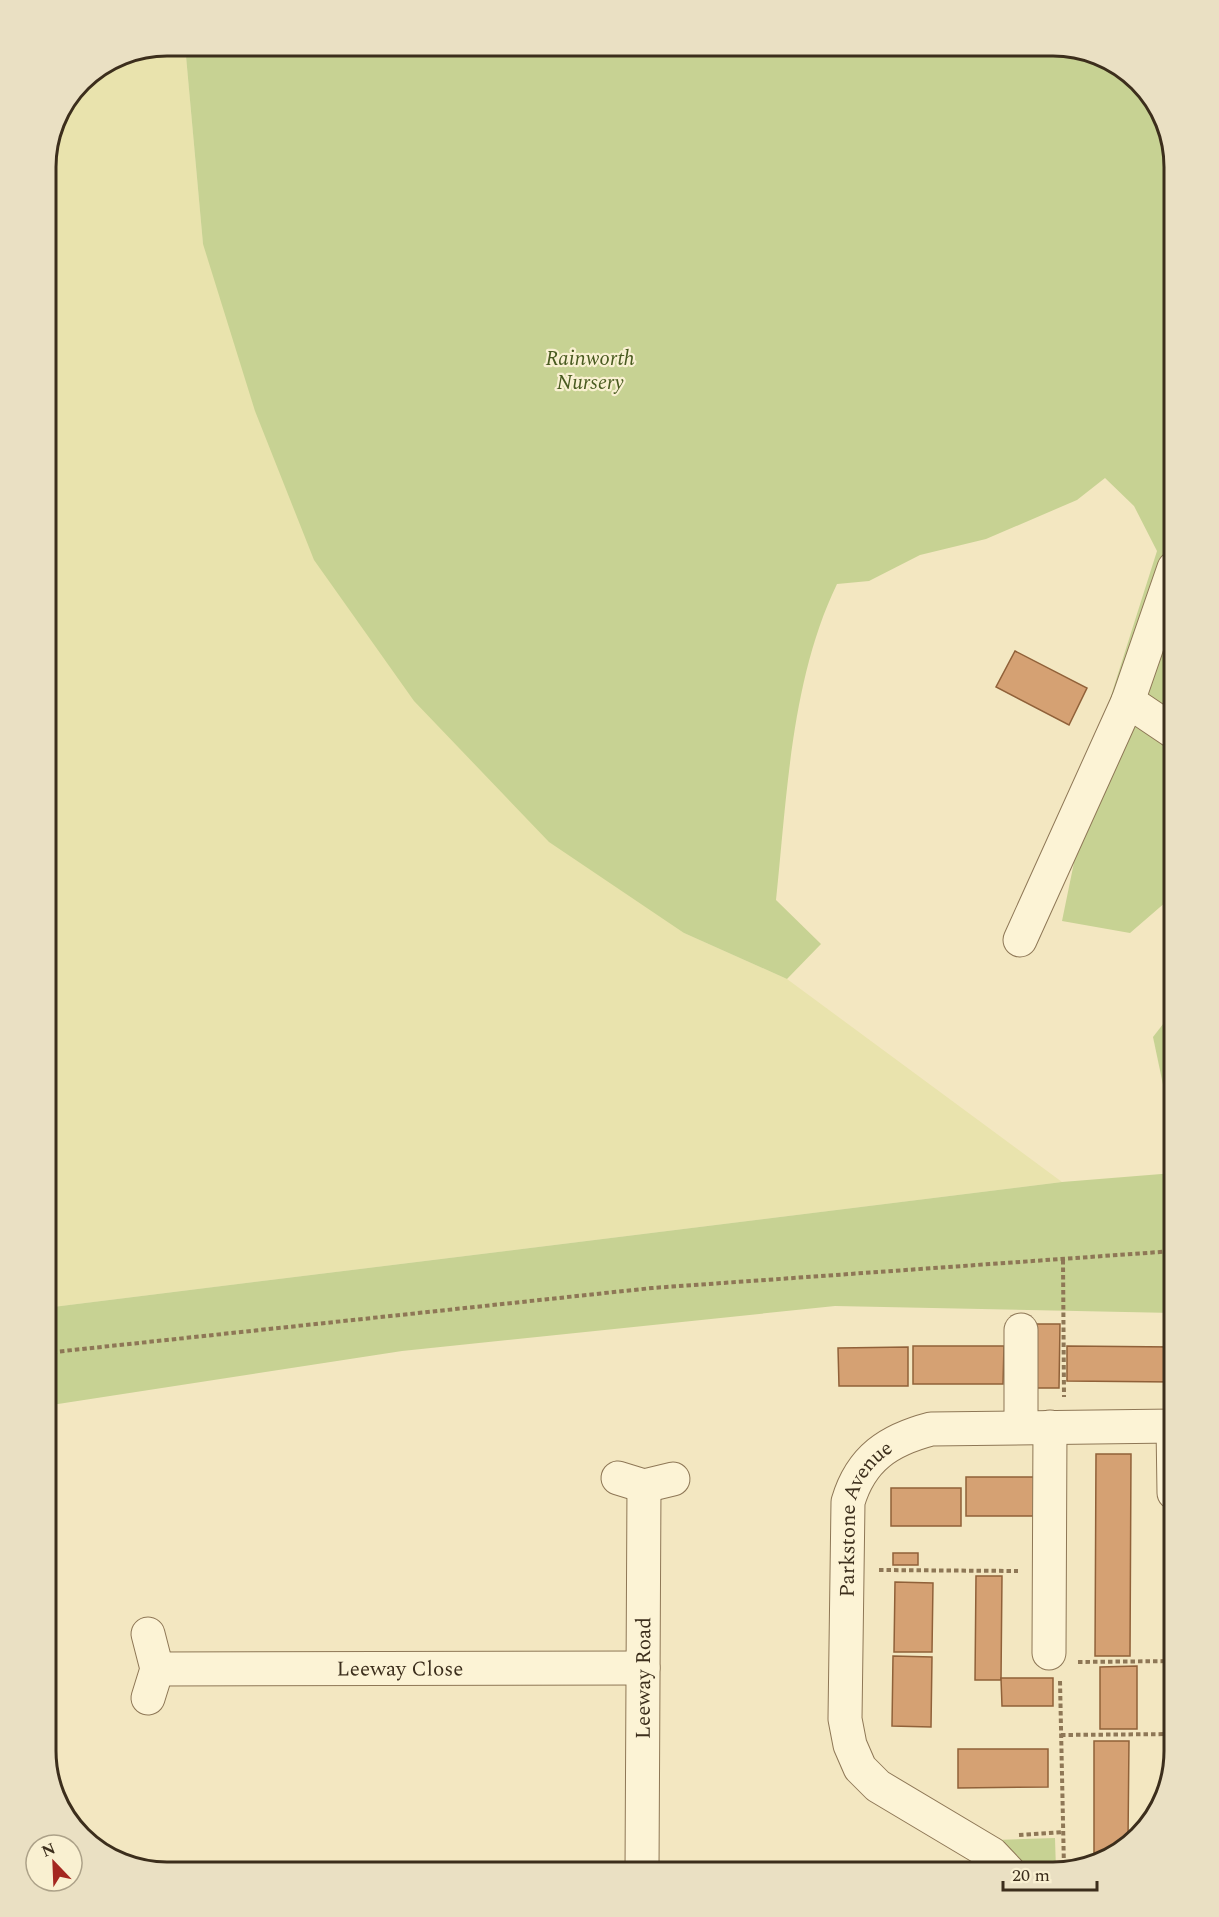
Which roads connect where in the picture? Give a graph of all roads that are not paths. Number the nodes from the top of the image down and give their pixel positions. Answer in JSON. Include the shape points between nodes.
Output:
{"nodes":[{"id":1,"x":1164,"y":597,"type":"edge"},
{"id":2,"x":1128,"y":701,"type":"junction"},
{"id":3,"x":1164,"y":725,"type":"edge"},
{"id":4,"x":1020,"y":940,"type":"dead end"},
{"id":5,"x":1021,"y":1330,"type":"dead end"},
{"id":6,"x":1164,"y":1426,"type":"edge"},
{"id":7,"x":1045,"y":1427,"type":"junction"},
{"id":8,"x":645,"y":1481,"type":"dead end"},
{"id":9,"x":148,"y":1634,"type":"dead end"},
{"id":10,"x":1054,"y":1658,"type":"road end"},
{"id":11,"x":644,"y":1668,"type":"junction"},
{"id":12,"x":642,"y":1862,"type":"edge"},
{"id":13,"x":999,"y":1862,"type":"edge"}],
"edges":[{"from":1,"to":2,"type":"street"},
{"from":2,"to":3,"type":"street"},
{"from":2,"to":4,"type":"street"},
{"from":5,"to":7,"type":"street"},
{"from":6,"to":7,"type":"street","name":"Parkstone Avenue"},
{"from":7,"to":10,"type":"street"},
{"from":7,"to":13,"type":"street","name":"Parkstone Avenue","via":[[931,1429],[903,1437],[882,1449],[853,1486],[848,1502],[845,1719],[850,1745],[860,1768],[878,1786]]},
{"from":8,"to":11,"type":"street","name":"Leeway Road"},
{"from":9,"to":11,"type":"street","name":"Leeway Close","via":[[153,1683]]},
{"from":11,"to":12,"type":"street","name":"Leeway Road"}]}
